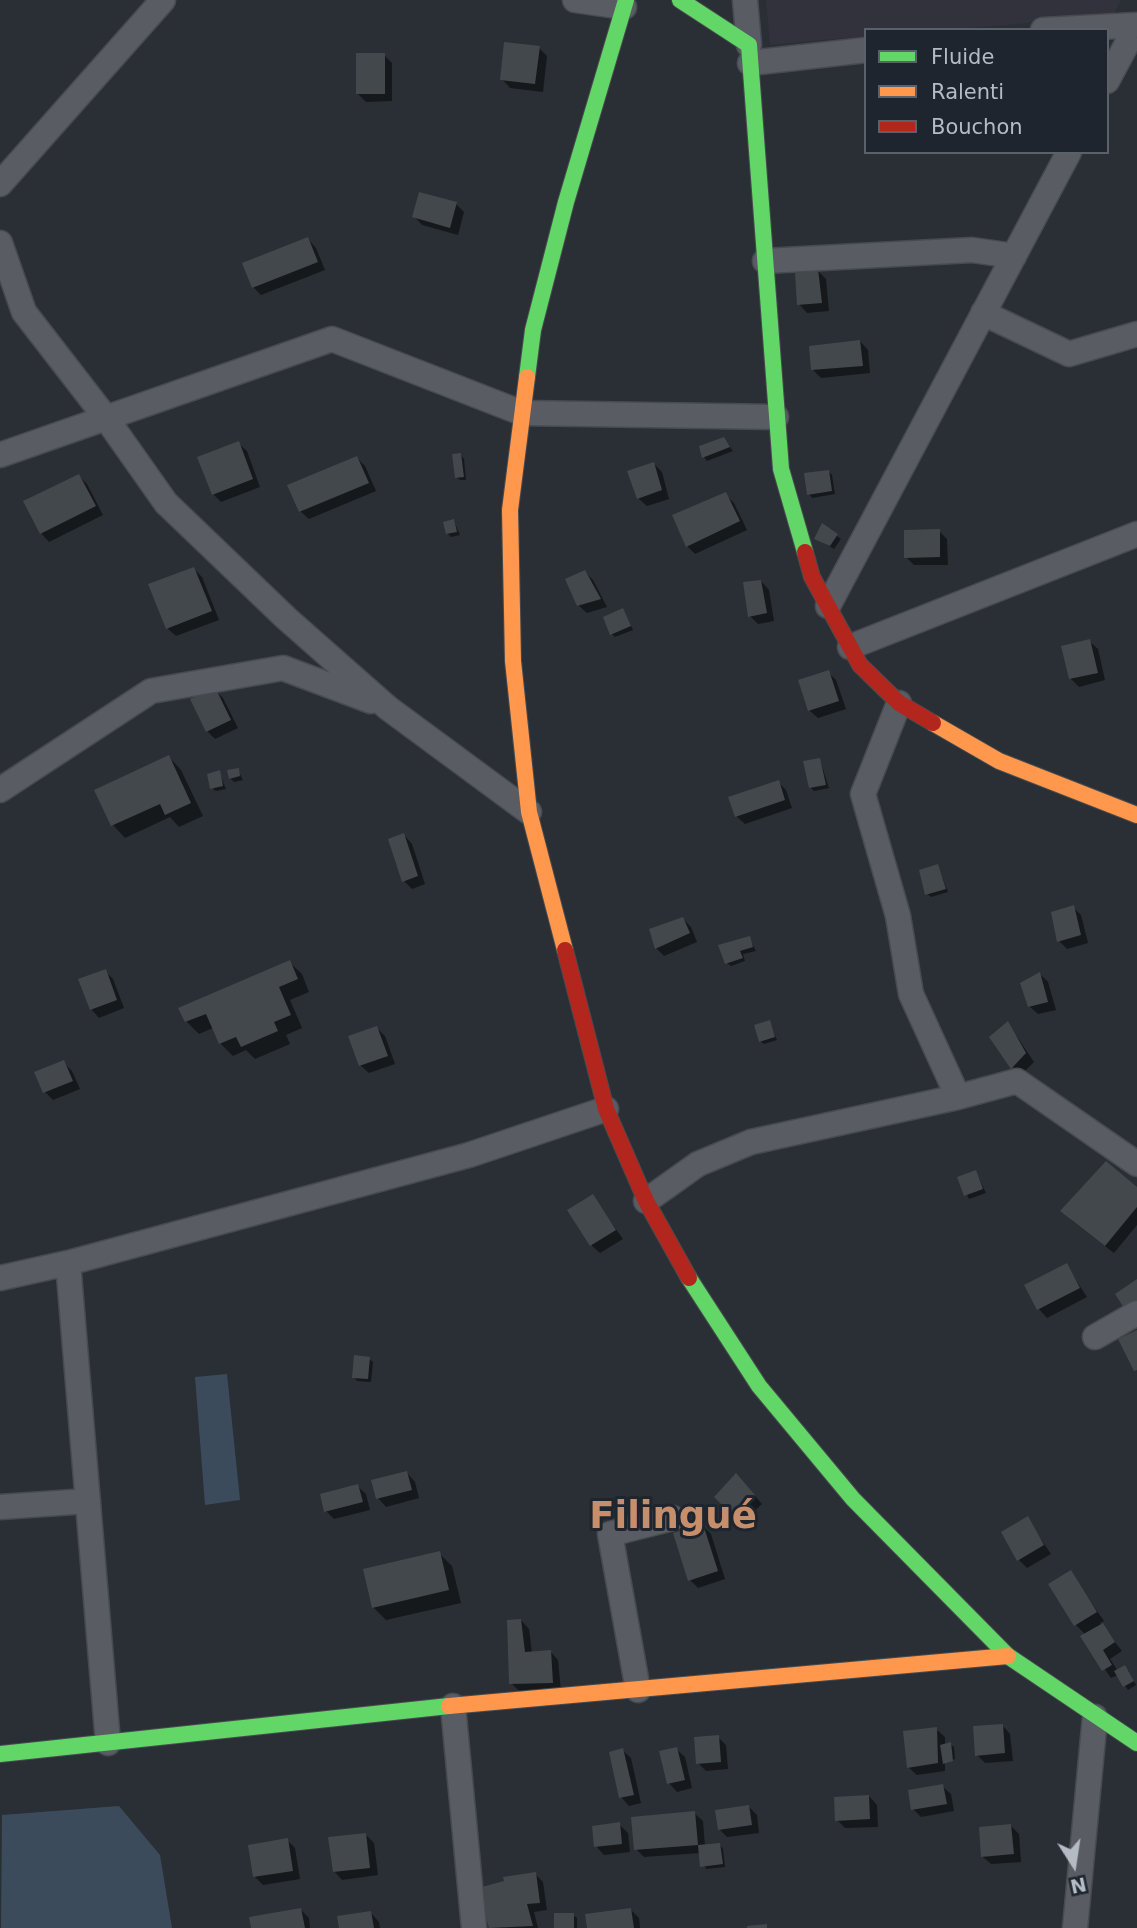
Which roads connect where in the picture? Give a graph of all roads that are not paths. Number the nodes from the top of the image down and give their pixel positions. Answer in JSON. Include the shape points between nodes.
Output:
{"nodes":[{"id":1,"x":163,"y":0,"type":"edge"},
{"id":2,"x":575,"y":0,"type":"edge"},
{"id":3,"x":680,"y":0,"type":"edge"},
{"id":4,"x":745,"y":0,"type":"edge"},
{"id":5,"x":625,"y":4,"type":"edge"},
{"id":6,"x":1137,"y":25,"type":"edge"},
{"id":7,"x":1081,"y":28,"type":"edge"},
{"id":8,"x":864,"y":50,"type":"edge"},
{"id":9,"x":749,"y":54,"type":"junction"},
{"id":10,"x":1109,"y":76,"type":"edge"},
{"id":11,"x":1068,"y":154,"type":"edge"},
{"id":12,"x":0,"y":184,"type":"edge"},
{"id":13,"x":0,"y":243,"type":"edge"},
{"id":14,"x":1014,"y":256,"type":"junction"},
{"id":15,"x":765,"y":261,"type":"junction"},
{"id":16,"x":984,"y":313,"type":"junction"},
{"id":17,"x":1137,"y":334,"type":"edge"},
{"id":18,"x":522,"y":413,"type":"junction"},
{"id":19,"x":776,"y":417,"type":"junction"},
{"id":20,"x":106,"y":418,"type":"junction"},
{"id":21,"x":0,"y":455,"type":"edge"},
{"id":22,"x":1137,"y":534,"type":"edge"},
{"id":23,"x":828,"y":606,"type":"junction"},
{"id":24,"x":850,"y":647,"type":"junction"},
{"id":25,"x":899,"y":703,"type":"junction"},
{"id":26,"x":388,"y":708,"type":"junction"},
{"id":27,"x":0,"y":790,"type":"edge"},
{"id":28,"x":529,"y":811,"type":"junction"},
{"id":29,"x":1137,"y":815,"type":"edge"},
{"id":30,"x":958,"y":1097,"type":"junction"},
{"id":31,"x":606,"y":1109,"type":"junction"},
{"id":32,"x":1137,"y":1164,"type":"edge"},
{"id":33,"x":646,"y":1201,"type":"junction"},
{"id":34,"x":68,"y":1263,"type":"junction"},
{"id":35,"x":0,"y":1278,"type":"edge"},
{"id":36,"x":1137,"y":1313,"type":"edge"},
{"id":37,"x":1095,"y":1337,"type":"dead end"},
{"id":38,"x":88,"y":1501,"type":"junction"},
{"id":39,"x":0,"y":1507,"type":"edge"},
{"id":40,"x":673,"y":1518,"type":"dead end"},
{"id":41,"x":1008,"y":1656,"type":"junction"},
{"id":42,"x":638,"y":1690,"type":"junction"},
{"id":43,"x":453,"y":1706,"type":"junction"},
{"id":44,"x":1095,"y":1717,"type":"junction"},
{"id":45,"x":108,"y":1743,"type":"junction"},
{"id":46,"x":1137,"y":1743,"type":"edge"},
{"id":47,"x":0,"y":1754,"type":"edge"},
{"id":48,"x":474,"y":1928,"type":"edge"},
{"id":49,"x":1075,"y":1928,"type":"edge"}],
"edges":[{"from":1,"to":12,"type":"street"},
{"from":2,"to":5,"type":"street"},
{"from":3,"to":9,"type":"street"},
{"from":4,"to":9,"type":"street"},
{"from":5,"to":18,"type":"street","via":[[533,330]]},
{"from":6,"to":7,"type":"street"},
{"from":6,"to":10,"type":"street"},
{"from":8,"to":9,"type":"street"},
{"from":9,"to":15,"type":"street"},
{"from":11,"to":14,"type":"street"},
{"from":13,"to":20,"type":"street","via":[[24,312]]},
{"from":14,"to":15,"type":"street","via":[[972,250]]},
{"from":14,"to":16,"type":"street"},
{"from":15,"to":19,"type":"street"},
{"from":16,"to":17,"type":"street","via":[[1069,354]]},
{"from":16,"to":23,"type":"street"},
{"from":18,"to":19,"type":"street"},
{"from":18,"to":20,"type":"street","via":[[332,339]]},
{"from":18,"to":28,"type":"street","via":[[510,510],[513,661]]},
{"from":19,"to":23,"type":"street","via":[[781,469],[812,577]]},
{"from":20,"to":21,"type":"street"},
{"from":20,"to":26,"type":"street","via":[[166,503]]},
{"from":22,"to":24,"type":"street"},
{"from":23,"to":24,"type":"street"},
{"from":24,"to":25,"type":"street","via":[[860,665]]},
{"from":25,"to":29,"type":"street","via":[[999,761]]},
{"from":25,"to":30,"type":"street","via":[[863,794],[898,916],[911,994]]},
{"from":26,"to":27,"type":"street","via":[[283,668],[151,691]]},
{"from":26,"to":28,"type":"street"},
{"from":28,"to":31,"type":"street"},
{"from":30,"to":32,"type":"street","via":[[1017,1081]]},
{"from":30,"to":33,"type":"street","via":[[751,1142],[698,1164]]},
{"from":31,"to":33,"type":"street"},
{"from":31,"to":34,"type":"street","via":[[469,1155]]},
{"from":33,"to":41,"type":"street","via":[[679,1263],[759,1386],[853,1499]]},
{"from":34,"to":35,"type":"street"},
{"from":34,"to":38,"type":"street"},
{"from":36,"to":37,"type":"street"},
{"from":38,"to":39,"type":"street"},
{"from":38,"to":45,"type":"street"},
{"from":40,"to":42,"type":"street","via":[[610,1534]]},
{"from":41,"to":42,"type":"street"},
{"from":41,"to":44,"type":"street"},
{"from":42,"to":43,"type":"street"},
{"from":43,"to":45,"type":"street"},
{"from":43,"to":48,"type":"street"},
{"from":44,"to":46,"type":"street"},
{"from":44,"to":49,"type":"street"},
{"from":45,"to":47,"type":"street"}]}
